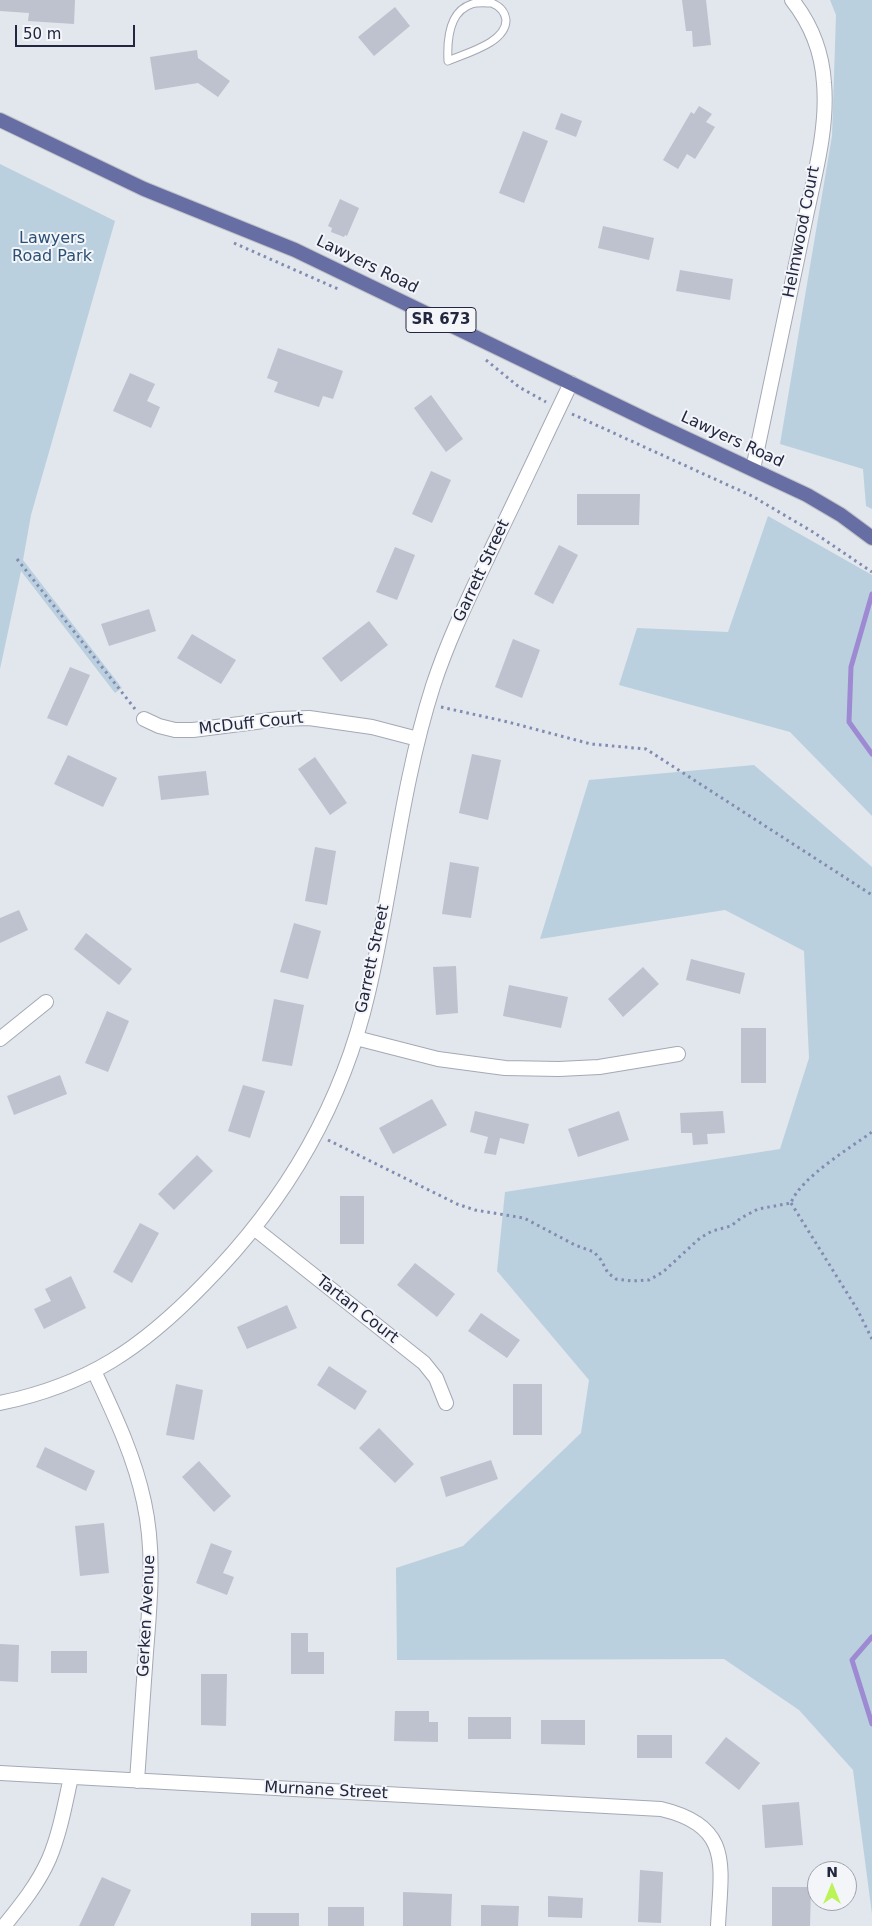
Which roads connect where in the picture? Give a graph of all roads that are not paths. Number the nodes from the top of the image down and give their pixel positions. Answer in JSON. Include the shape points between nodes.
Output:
{"nodes":[{"id":1,"x":792,"y":0,"type":"edge"},
{"id":2,"x":448,"y":61,"type":"joint"},
{"id":3,"x":0,"y":120,"type":"edge"},
{"id":4,"x":571,"y":383,"type":"junction"},
{"id":5,"x":753,"y":469,"type":"junction"},
{"id":6,"x":872,"y":538,"type":"edge"},
{"id":7,"x":144,"y":720,"type":"road end"},
{"id":8,"x":418,"y":739,"type":"junction"},
{"id":9,"x":46,"y":1002,"type":"dead end"},
{"id":10,"x":356,"y":1038,"type":"junction"},
{"id":11,"x":0,"y":1039,"type":"edge"},
{"id":12,"x":678,"y":1054,"type":"dead end"},
{"id":13,"x":254,"y":1228,"type":"junction"},
{"id":14,"x":94,"y":1371,"type":"junction"},
{"id":15,"x":0,"y":1403,"type":"edge"},
{"id":16,"x":446,"y":1403,"type":"dead end"},
{"id":17,"x":0,"y":1773,"type":"edge"},
{"id":18,"x":72,"y":1777,"type":"junction"},
{"id":19,"x":137,"y":1781,"type":"junction"},
{"id":20,"x":4,"y":1926,"type":"edge"},
{"id":21,"x":718,"y":1926,"type":"edge"}],
"edges":[{"from":1,"to":5,"type":"street","name":"Helmwood Court","via":[[814,35],[821,59],[824,117]]},
{"from":2,"to":2,"type":"lane","via":[[447,46],[459,11],[473,4],[500,6],[506,16],[506,26],[495,41]]},
{"from":3,"to":4,"type":"main road","name":"Lawyers Road","number":"SR 673","via":[[144,189],[295,250]]},
{"from":4,"to":5,"type":"main road","name":"Lawyers Road","number":"SR 673"},
{"from":4,"to":8,"type":"street","name":"Garrett Street","via":[[456,627]]},
{"from":5,"to":6,"type":"main road","name":"Lawyers Road","number":"SR 673","via":[[807,495]]},
{"from":7,"to":8,"type":"street","name":"McDuff Court","via":[[175,730],[193,730],[308,718]]},
{"from":8,"to":10,"type":"street","name":"Garrett Street","via":[[368,993]]},
{"from":9,"to":11,"type":"street"},
{"from":10,"to":12,"type":"street","via":[[438,1059],[505,1068],[599,1067]]},
{"from":10,"to":13,"type":"street","name":"Garrett Street","via":[[316,1134],[286,1185]]},
{"from":13,"to":14,"type":"street","name":"Garrett Street","via":[[208,1280],[151,1334]]},
{"from":13,"to":16,"type":"street","name":"Tartan Court","via":[[424,1363],[436,1378]]},
{"from":14,"to":15,"type":"street","name":"Garrett Street","via":[[59,1386]]},
{"from":14,"to":19,"type":"street","name":"Gerken Avenue","via":[[136,1468],[150,1548],[151,1582]]},
{"from":17,"to":18,"type":"street","name":"Murnane Street"},
{"from":18,"to":19,"type":"street","name":"Murnane Street"},
{"from":18,"to":20,"type":"street","via":[[49,1859],[37,1882]]},
{"from":19,"to":21,"type":"street","name":"Murnane Street","via":[[653,1809],[678,1813],[706,1830],[719,1853]]}]}
